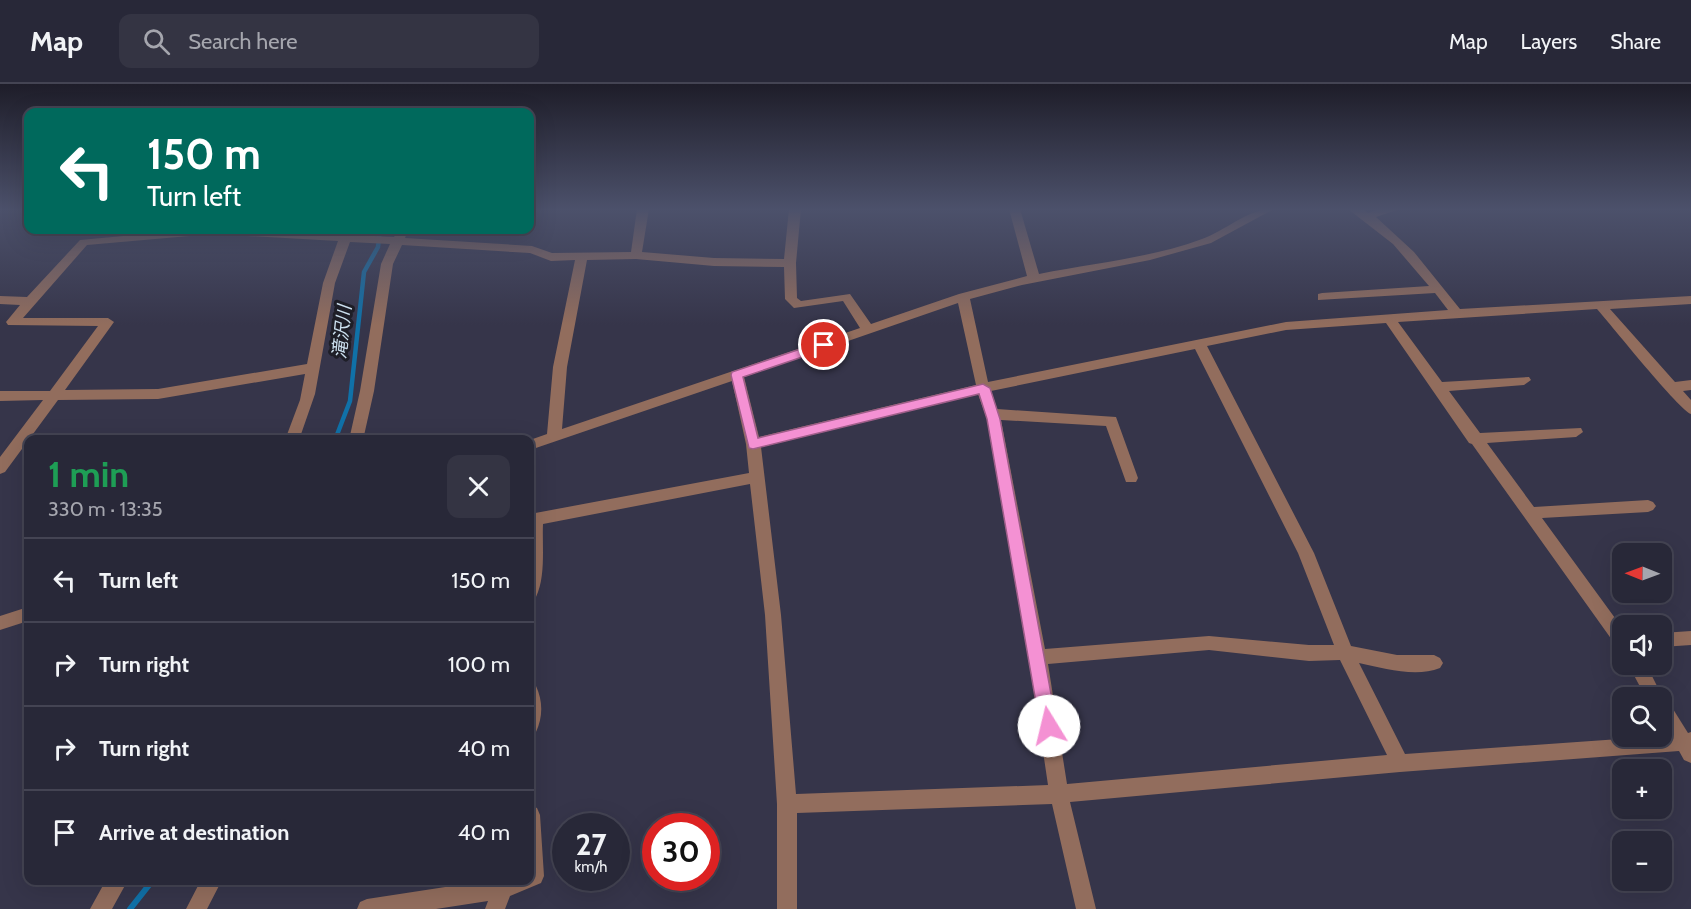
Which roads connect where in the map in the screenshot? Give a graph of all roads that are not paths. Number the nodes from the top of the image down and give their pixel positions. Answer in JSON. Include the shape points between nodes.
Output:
{"nodes":[{"id":1,"x":79,"y":248,"type":"edge"},
{"id":2,"x":343,"y":248,"type":"edge"},
{"id":3,"x":391,"y":248,"type":"edge"},
{"id":4,"x":482,"y":248,"type":"edge"},
{"id":5,"x":637,"y":248,"type":"edge"},
{"id":6,"x":791,"y":248,"type":"edge"},
{"id":7,"x":1025,"y":248,"type":"edge"},
{"id":8,"x":1182,"y":248,"type":"edge"},
{"id":9,"x":1402,"y":248,"type":"edge"},
{"id":10,"x":636,"y":255,"type":"junction"},
{"id":11,"x":582,"y":256,"type":"junction"},
{"id":12,"x":790,"y":263,"type":"junction"},
{"id":13,"x":1034,"y":278,"type":"junction"},
{"id":14,"x":1437,"y":289,"type":"junction"},
{"id":15,"x":963,"y":297,"type":"junction"},
{"id":16,"x":1322,"y":297,"type":"dead end"},
{"id":17,"x":0,"y":300,"type":"edge"},
{"id":18,"x":1691,"y":300,"type":"edge"},
{"id":19,"x":30,"y":301,"type":"junction"},
{"id":20,"x":1599,"y":304,"type":"junction"},
{"id":21,"x":1457,"y":313,"type":"junction"},
{"id":22,"x":1389,"y":318,"type":"junction"},
{"id":23,"x":868,"y":330,"type":"junction"},
{"id":24,"x":1199,"y":343,"type":"junction"},
{"id":25,"x":312,"y":368,"type":"junction"},
{"id":26,"x":737,"y":375,"type":"junction"},
{"id":27,"x":1524,"y":380,"type":"dead end"},
{"id":28,"x":1691,"y":385,"type":"edge"},
{"id":29,"x":1438,"y":387,"type":"junction"},
{"id":30,"x":1670,"y":387,"type":"junction"},
{"id":31,"x":983,"y":388,"type":"junction"},
{"id":32,"x":0,"y":396,"type":"edge"},
{"id":33,"x":52,"y":397,"type":"junction"},
{"id":34,"x":1691,"y":409,"type":"edge"},
{"id":35,"x":992,"y":414,"type":"junction"},
{"id":36,"x":1576,"y":432,"type":"dead end"},
{"id":37,"x":24,"y":435,"type":"edge"},
{"id":38,"x":24,"y":435,"type":"edge"},
{"id":39,"x":294,"y":435,"type":"edge"},
{"id":40,"x":357,"y":435,"type":"edge"},
{"id":41,"x":554,"y":436,"type":"junction"},
{"id":42,"x":1474,"y":439,"type":"junction"},
{"id":43,"x":534,"y":444,"type":"edge"},
{"id":44,"x":753,"y":444,"type":"junction"},
{"id":45,"x":0,"y":468,"type":"edge"},
{"id":46,"x":755,"y":477,"type":"junction"},
{"id":47,"x":1131,"y":478,"type":"dead end"},
{"id":48,"x":1648,"y":506,"type":"dead end"},
{"id":49,"x":1528,"y":513,"type":"junction"},
{"id":50,"x":534,"y":520,"type":"edge"},
{"id":51,"x":24,"y":615,"type":"edge"},
{"id":52,"x":0,"y":623,"type":"edge"},
{"id":53,"x":1612,"y":627,"type":"edge"},
{"id":54,"x":1691,"y":638,"type":"edge"},
{"id":55,"x":1672,"y":639,"type":"edge"},
{"id":56,"x":1345,"y":652,"type":"junction"},
{"id":57,"x":1038,"y":657,"type":"junction"},
{"id":58,"x":1434,"y":663,"type":"dead end"},
{"id":59,"x":1672,"y":722,"type":"edge"},
{"id":60,"x":1688,"y":746,"type":"edge"},
{"id":61,"x":1400,"y":763,"type":"junction"},
{"id":62,"x":1059,"y":794,"type":"junction"},
{"id":63,"x":787,"y":804,"type":"junction"},
{"id":64,"x":115,"y":885,"type":"edge"},
{"id":65,"x":209,"y":885,"type":"edge"},
{"id":66,"x":511,"y":885,"type":"edge"},
{"id":67,"x":502,"y":889,"type":"junction"},
{"id":68,"x":100,"y":909,"type":"edge"},
{"id":69,"x":196,"y":909,"type":"edge"},
{"id":70,"x":367,"y":909,"type":"edge"},
{"id":71,"x":495,"y":909,"type":"edge"},
{"id":72,"x":787,"y":909,"type":"edge"},
{"id":73,"x":1086,"y":909,"type":"edge"}],
"edges":[{"from":1,"to":19,"type":"street"},
{"from":2,"to":25,"type":"street","via":[[334,268]]},
{"from":3,"to":40,"type":"street"},
{"from":4,"to":11,"type":"street","via":[[532,250],[550,257]]},
{"from":5,"to":10,"type":"street"},
{"from":6,"to":12,"type":"street"},
{"from":7,"to":13,"type":"street"},
{"from":8,"to":13,"type":"street"},
{"from":9,"to":14,"type":"street"},
{"from":10,"to":11,"type":"street"},
{"from":10,"to":12,"type":"street"},
{"from":11,"to":41,"type":"street","via":[[560,366]]},
{"from":12,"to":23,"type":"street","via":[[791,299],[798,305],[846,297]]},
{"from":13,"to":15,"type":"street"},
{"from":14,"to":16,"type":"street"},
{"from":14,"to":21,"type":"street"},
{"from":15,"to":23,"type":"street"},
{"from":15,"to":31,"type":"street"},
{"from":17,"to":19,"type":"street"},
{"from":18,"to":20,"type":"street"},
{"from":19,"to":33,"type":"street","via":[[12,322],[108,322]]},
{"from":20,"to":21,"type":"street"},
{"from":20,"to":30,"type":"street"},
{"from":21,"to":22,"type":"street"},
{"from":22,"to":24,"type":"street","via":[[1286,326]]},
{"from":22,"to":29,"type":"street"},
{"from":23,"to":26,"type":"street"},
{"from":24,"to":31,"type":"street"},
{"from":24,"to":56,"type":"street","via":[[1306,553]]},
{"from":25,"to":33,"type":"street","via":[[158,394]]},
{"from":25,"to":39,"type":"street","via":[[310,389]]},
{"from":26,"to":41,"type":"street"},
{"from":26,"to":44,"type":"street"},
{"from":27,"to":29,"type":"street"},
{"from":28,"to":30,"type":"street"},
{"from":29,"to":42,"type":"street"},
{"from":30,"to":34,"type":"street"},
{"from":31,"to":35,"type":"street"},
{"from":31,"to":44,"type":"street"},
{"from":32,"to":33,"type":"street"},
{"from":33,"to":38,"type":"street"},
{"from":35,"to":47,"type":"street","via":[[1110,421]]},
{"from":35,"to":57,"type":"street"},
{"from":36,"to":42,"type":"street"},
{"from":37,"to":45,"type":"street"},
{"from":41,"to":43,"type":"street"},
{"from":42,"to":49,"type":"street"},
{"from":44,"to":46,"type":"street"},
{"from":46,"to":50,"type":"street"},
{"from":46,"to":63,"type":"street","via":[[773,615]]},
{"from":48,"to":49,"type":"street"},
{"from":49,"to":53,"type":"street"},
{"from":51,"to":52,"type":"street"},
{"from":54,"to":55,"type":"street"},
{"from":56,"to":57,"type":"street","via":[[1310,653],[1209,642]]},
{"from":56,"to":58,"type":"street","via":[[1397,663]]},
{"from":56,"to":61,"type":"street"},
{"from":57,"to":62,"type":"street"},
{"from":59,"to":60,"type":"street"},
{"from":60,"to":61,"type":"street"},
{"from":61,"to":62,"type":"street"},
{"from":62,"to":63,"type":"street"},
{"from":62,"to":73,"type":"street"},
{"from":63,"to":72,"type":"street"},
{"from":64,"to":68,"type":"street"},
{"from":65,"to":69,"type":"street"},
{"from":66,"to":67,"type":"street"},
{"from":67,"to":70,"type":"street"},
{"from":67,"to":71,"type":"street"}]}
